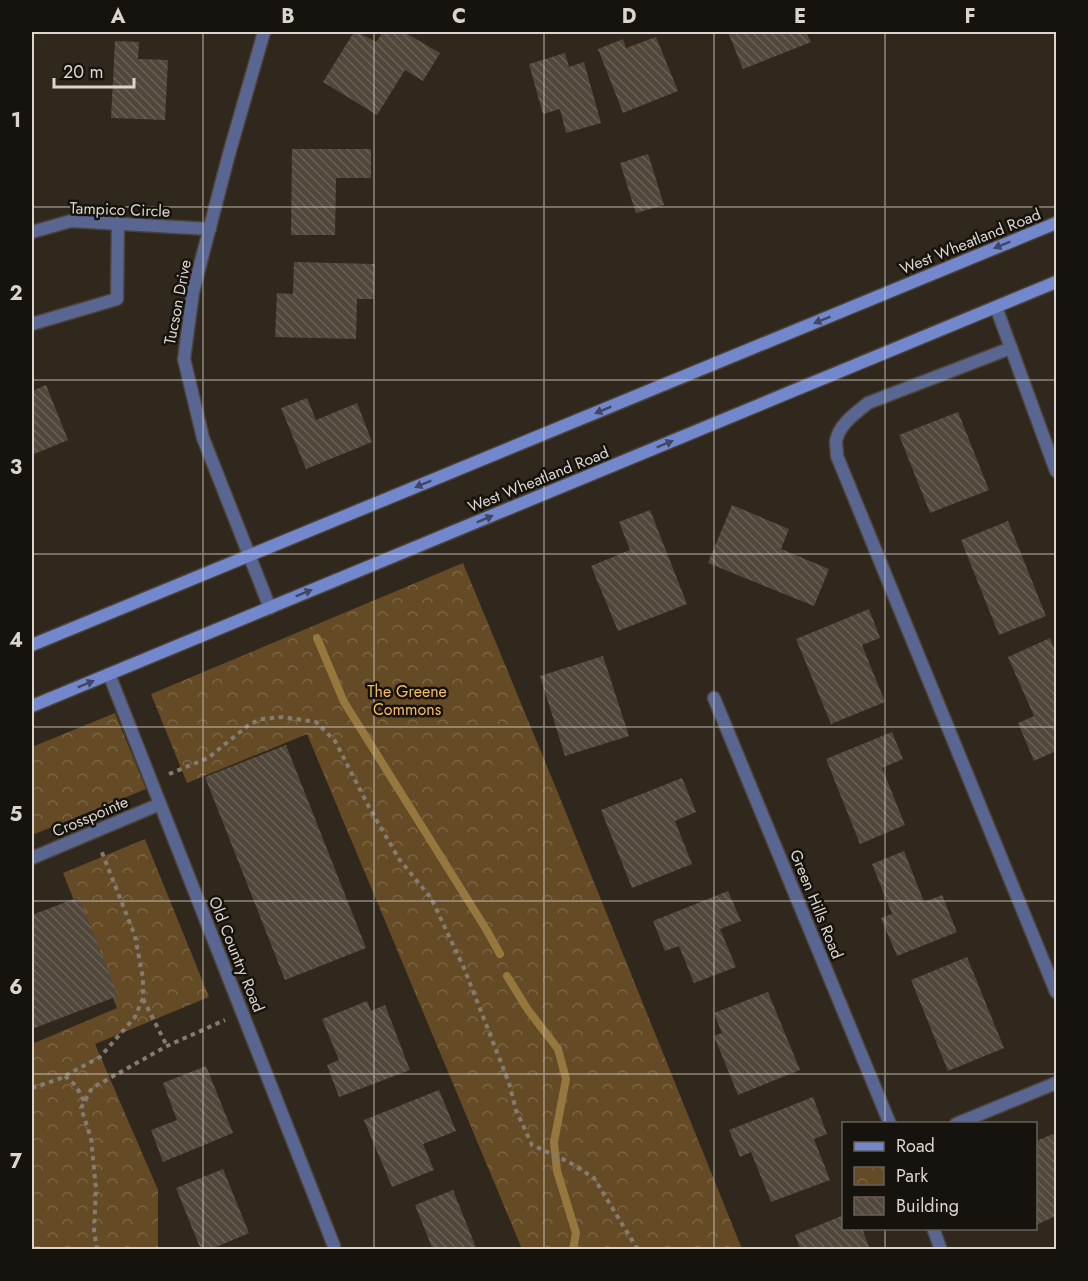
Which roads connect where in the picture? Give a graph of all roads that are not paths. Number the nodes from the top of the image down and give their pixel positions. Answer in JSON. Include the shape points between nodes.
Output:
{"nodes":[{"id":1,"x":264,"y":32,"type":"edge"},
{"id":2,"x":118,"y":223,"type":"junction"},
{"id":3,"x":1056,"y":223,"type":"edge"},
{"id":4,"x":210,"y":229,"type":"junction"},
{"id":5,"x":32,"y":232,"type":"edge"},
{"id":6,"x":1056,"y":282,"type":"edge"},
{"id":7,"x":996,"y":307,"type":"junction"},
{"id":8,"x":32,"y":324,"type":"edge"},
{"id":9,"x":1011,"y":348,"type":"junction"},
{"id":10,"x":1056,"y":471,"type":"edge"},
{"id":11,"x":249,"y":556,"type":"junction"},
{"id":12,"x":270,"y":608,"type":"junction"},
{"id":13,"x":32,"y":645,"type":"edge"},
{"id":14,"x":109,"y":674,"type":"junction"},
{"id":15,"x":714,"y":698,"type":"dead end"},
{"id":16,"x":32,"y":706,"type":"edge"},
{"id":17,"x":160,"y":804,"type":"junction"},
{"id":18,"x":32,"y":858,"type":"edge"},
{"id":19,"x":1056,"y":992,"type":"edge"},
{"id":20,"x":1056,"y":1083,"type":"edge"},
{"id":21,"x":889,"y":1122,"type":"edge"},
{"id":22,"x":961,"y":1122,"type":"edge"},
{"id":23,"x":934,"y":1230,"type":"edge"},
{"id":24,"x":334,"y":1245,"type":"dead end"},
{"id":25,"x":941,"y":1250,"type":"edge"}],
"edges":[{"from":1,"to":4,"type":"street","name":"Tucson Drive"},
{"from":2,"to":4,"type":"street","name":"Tampico Circle"},
{"from":2,"to":5,"type":"street","name":"Tampico Circle","via":[[71,220]]},
{"from":2,"to":8,"type":"street","via":[[117,299]]},
{"from":3,"to":11,"type":"main road","name":"West Wheatland Road","one_way":true},
{"from":4,"to":11,"type":"street","name":"Tucson Drive","via":[[193,292],[184,359],[203,438]]},
{"from":6,"to":7,"type":"main road","name":"West Wheatland Road"},
{"from":7,"to":9,"type":"street"},
{"from":12,"to":7,"type":"main road","name":"West Wheatland Road","one_way":true},
{"from":9,"to":10,"type":"street"},
{"from":9,"to":19,"type":"street","via":[[868,403],[842,426],[836,440],[837,456]]},
{"from":11,"to":12,"type":"street","name":"Tucson Drive"},
{"from":11,"to":13,"type":"main road","name":"West Wheatland Road"},
{"from":12,"to":14,"type":"main road","name":"West Wheatland Road"},
{"from":16,"to":14,"type":"main road","name":"West Wheatland Road","one_way":true},
{"from":14,"to":17,"type":"street","name":"Old Country Road"},
{"from":15,"to":21,"type":"street","name":"Green Hills Road"},
{"from":17,"to":18,"type":"street","name":"Crosspointe"},
{"from":17,"to":24,"type":"street","name":"Old Country Road"},
{"from":20,"to":22,"type":"street"},
{"from":23,"to":25,"type":"street"}]}
